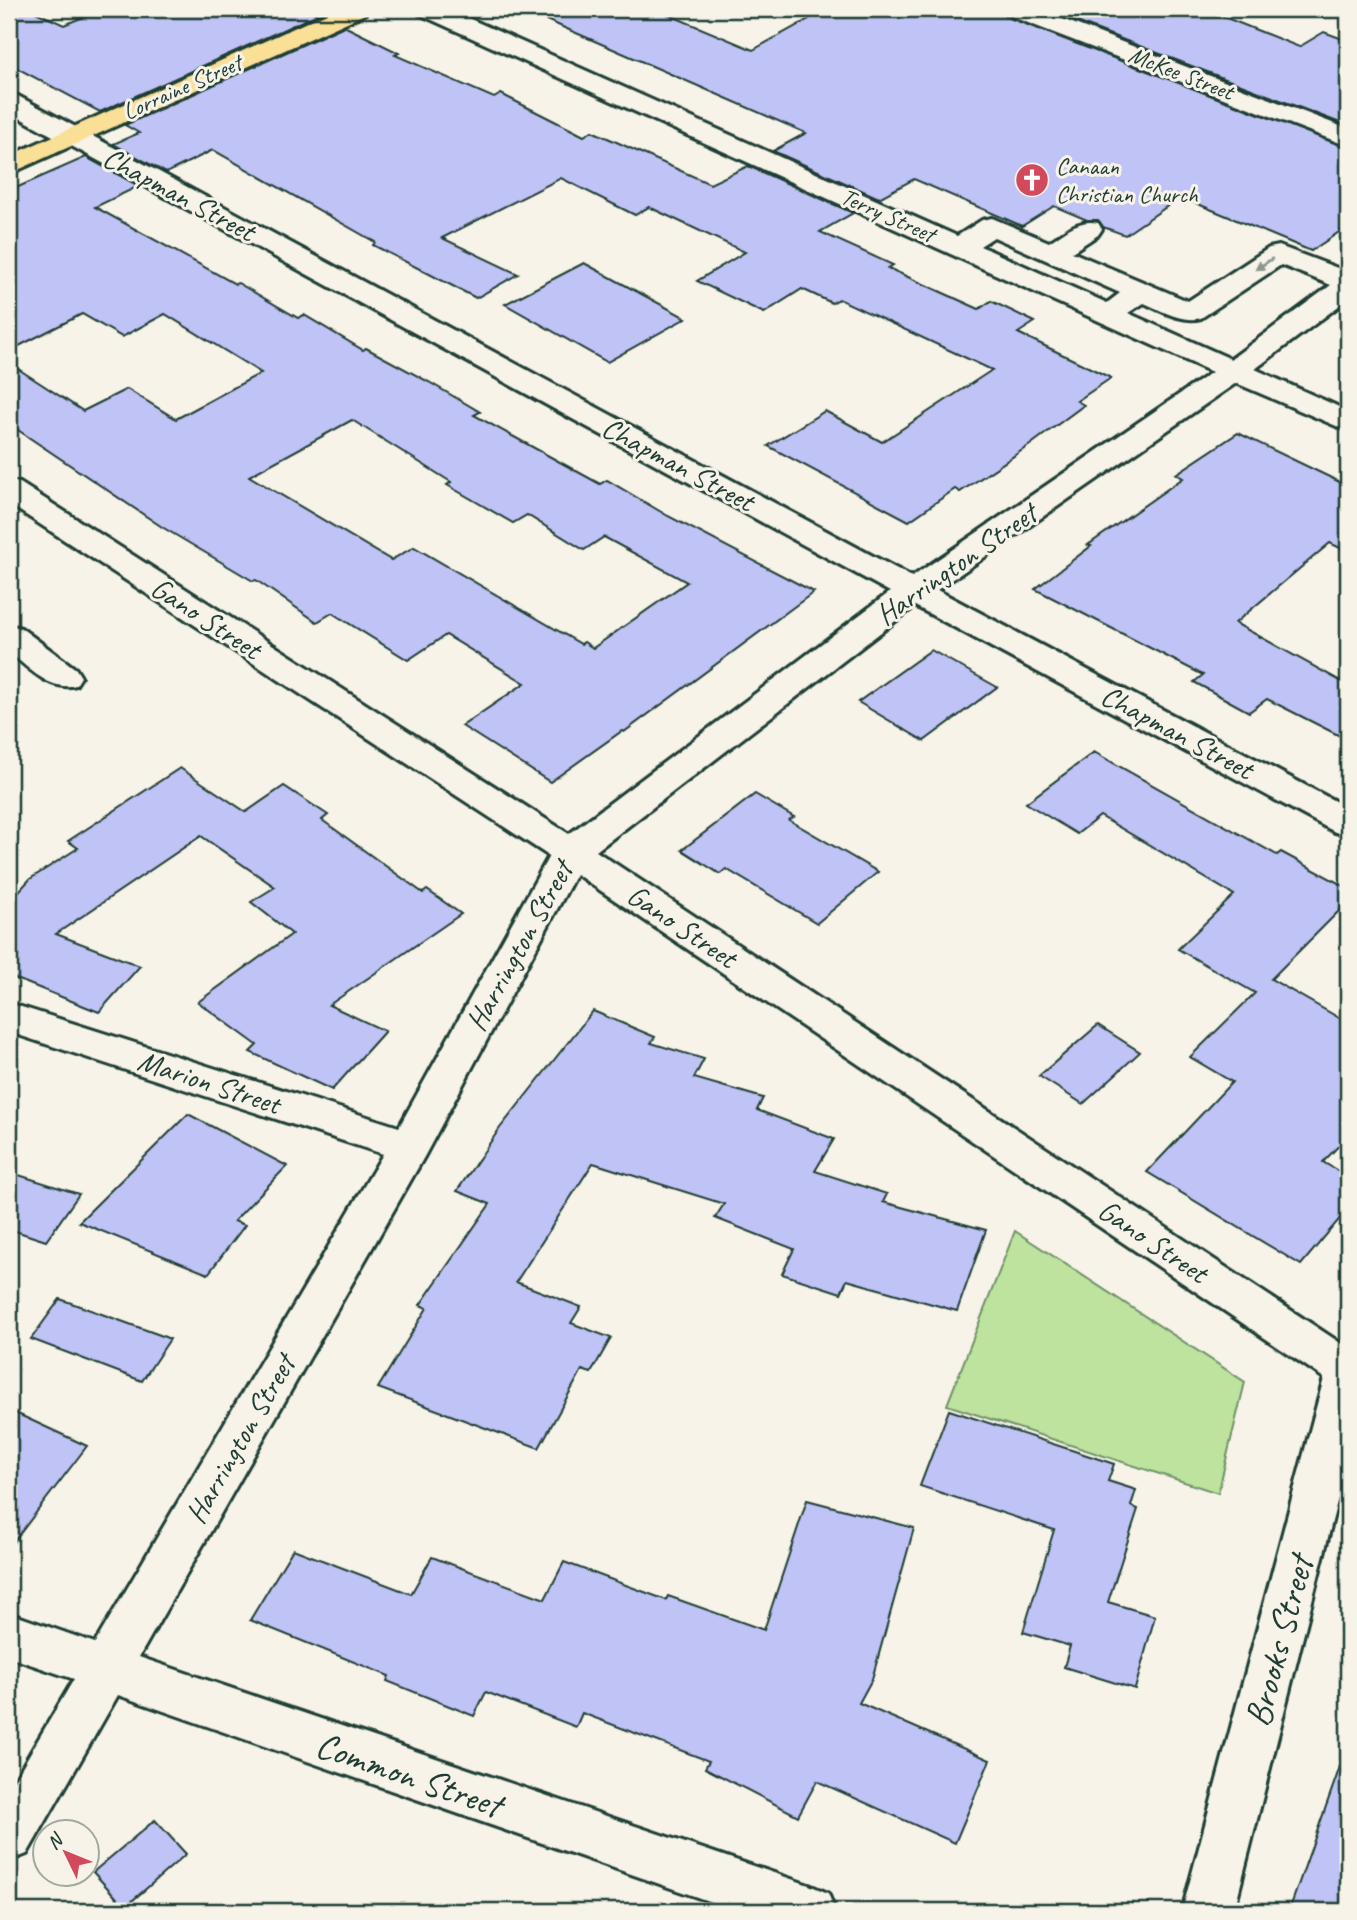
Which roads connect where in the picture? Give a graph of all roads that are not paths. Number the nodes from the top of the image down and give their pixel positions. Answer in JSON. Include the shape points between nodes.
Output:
{"nodes":[{"id":1,"x":356,"y":9,"type":"edge"},
{"id":2,"x":428,"y":9,"type":"edge"},
{"id":3,"x":1014,"y":9,"type":"edge"},
{"id":4,"x":9,"y":103,"type":"edge"},
{"id":5,"x":73,"y":137,"type":"junction"},
{"id":6,"x":1348,"y":138,"type":"edge"},
{"id":7,"x":9,"y":166,"type":"edge"},
{"id":8,"x":1088,"y":229,"type":"dead end"},
{"id":9,"x":960,"y":247,"type":"junction"},
{"id":10,"x":1051,"y":253,"type":"junction"},
{"id":11,"x":1348,"y":284,"type":"edge"},
{"id":12,"x":1141,"y":292,"type":"junction"},
{"id":13,"x":1109,"y":313,"type":"junction"},
{"id":14,"x":1236,"y":370,"type":"junction"},
{"id":15,"x":1348,"y":422,"type":"edge"},
{"id":16,"x":18,"y":507,"type":"edge"},
{"id":17,"x":913,"y":591,"type":"junction"},
{"id":18,"x":9,"y":636,"type":"edge"},
{"id":19,"x":64,"y":677,"type":"dead end"},
{"id":20,"x":1348,"y":823,"type":"edge"},
{"id":21,"x":570,"y":852,"type":"junction"},
{"id":22,"x":9,"y":1017,"type":"edge"},
{"id":23,"x":409,"y":1146,"type":"junction"},
{"id":24,"x":1348,"y":1371,"type":"edge"},
{"id":25,"x":9,"y":1634,"type":"edge"},
{"id":26,"x":107,"y":1670,"type":"junction"},
{"id":27,"x":9,"y":1837,"type":"edge"},
{"id":28,"x":809,"y":1911,"type":"edge"},
{"id":29,"x":1208,"y":1911,"type":"edge"}],
"edges":[{"from":1,"to":5,"type":"main road","name":"Lorraine Street"},
{"from":2,"to":9,"type":"street","name":"Terry Street"},
{"from":3,"to":6,"type":"street","name":"McKee Street"},
{"from":4,"to":5,"type":"street","name":"Chapman Street"},
{"from":5,"to":7,"type":"main road","name":"Lorraine Street"},
{"from":5,"to":17,"type":"street","name":"Chapman Street"},
{"from":8,"to":10,"type":"street"},
{"from":9,"to":10,"type":"street","via":[[992,226]]},
{"from":9,"to":13,"type":"street","name":"Terry Street"},
{"from":10,"to":12,"type":"street"},
{"from":11,"to":12,"type":"street","one_way":true,"via":[[1279,254],[1191,312]]},
{"from":11,"to":14,"type":"street","name":"Harrington Street"},
{"from":12,"to":13,"type":"street"},
{"from":13,"to":14,"type":"street","name":"Terry Street"},
{"from":14,"to":15,"type":"street","name":"Terry Street"},
{"from":14,"to":17,"type":"street","name":"Harrington Street"},
{"from":16,"to":21,"type":"street","name":"Gano Street"},
{"from":17,"to":20,"type":"street","name":"Chapman Street"},
{"from":17,"to":21,"type":"street","name":"Harrington Street"},
{"from":18,"to":19,"type":"street"},
{"from":21,"to":23,"type":"street","name":"Harrington Street"},
{"from":21,"to":24,"type":"street","name":"Gano Street"},
{"from":22,"to":23,"type":"street","name":"Marion Street"},
{"from":23,"to":26,"type":"street","name":"Harrington Street"},
{"from":24,"to":29,"type":"street","name":"Brooks Street"},
{"from":25,"to":26,"type":"street","name":"Common Street"},
{"from":26,"to":27,"type":"street","name":"Harrington Street"},
{"from":26,"to":28,"type":"street","name":"Common Street"}]}
